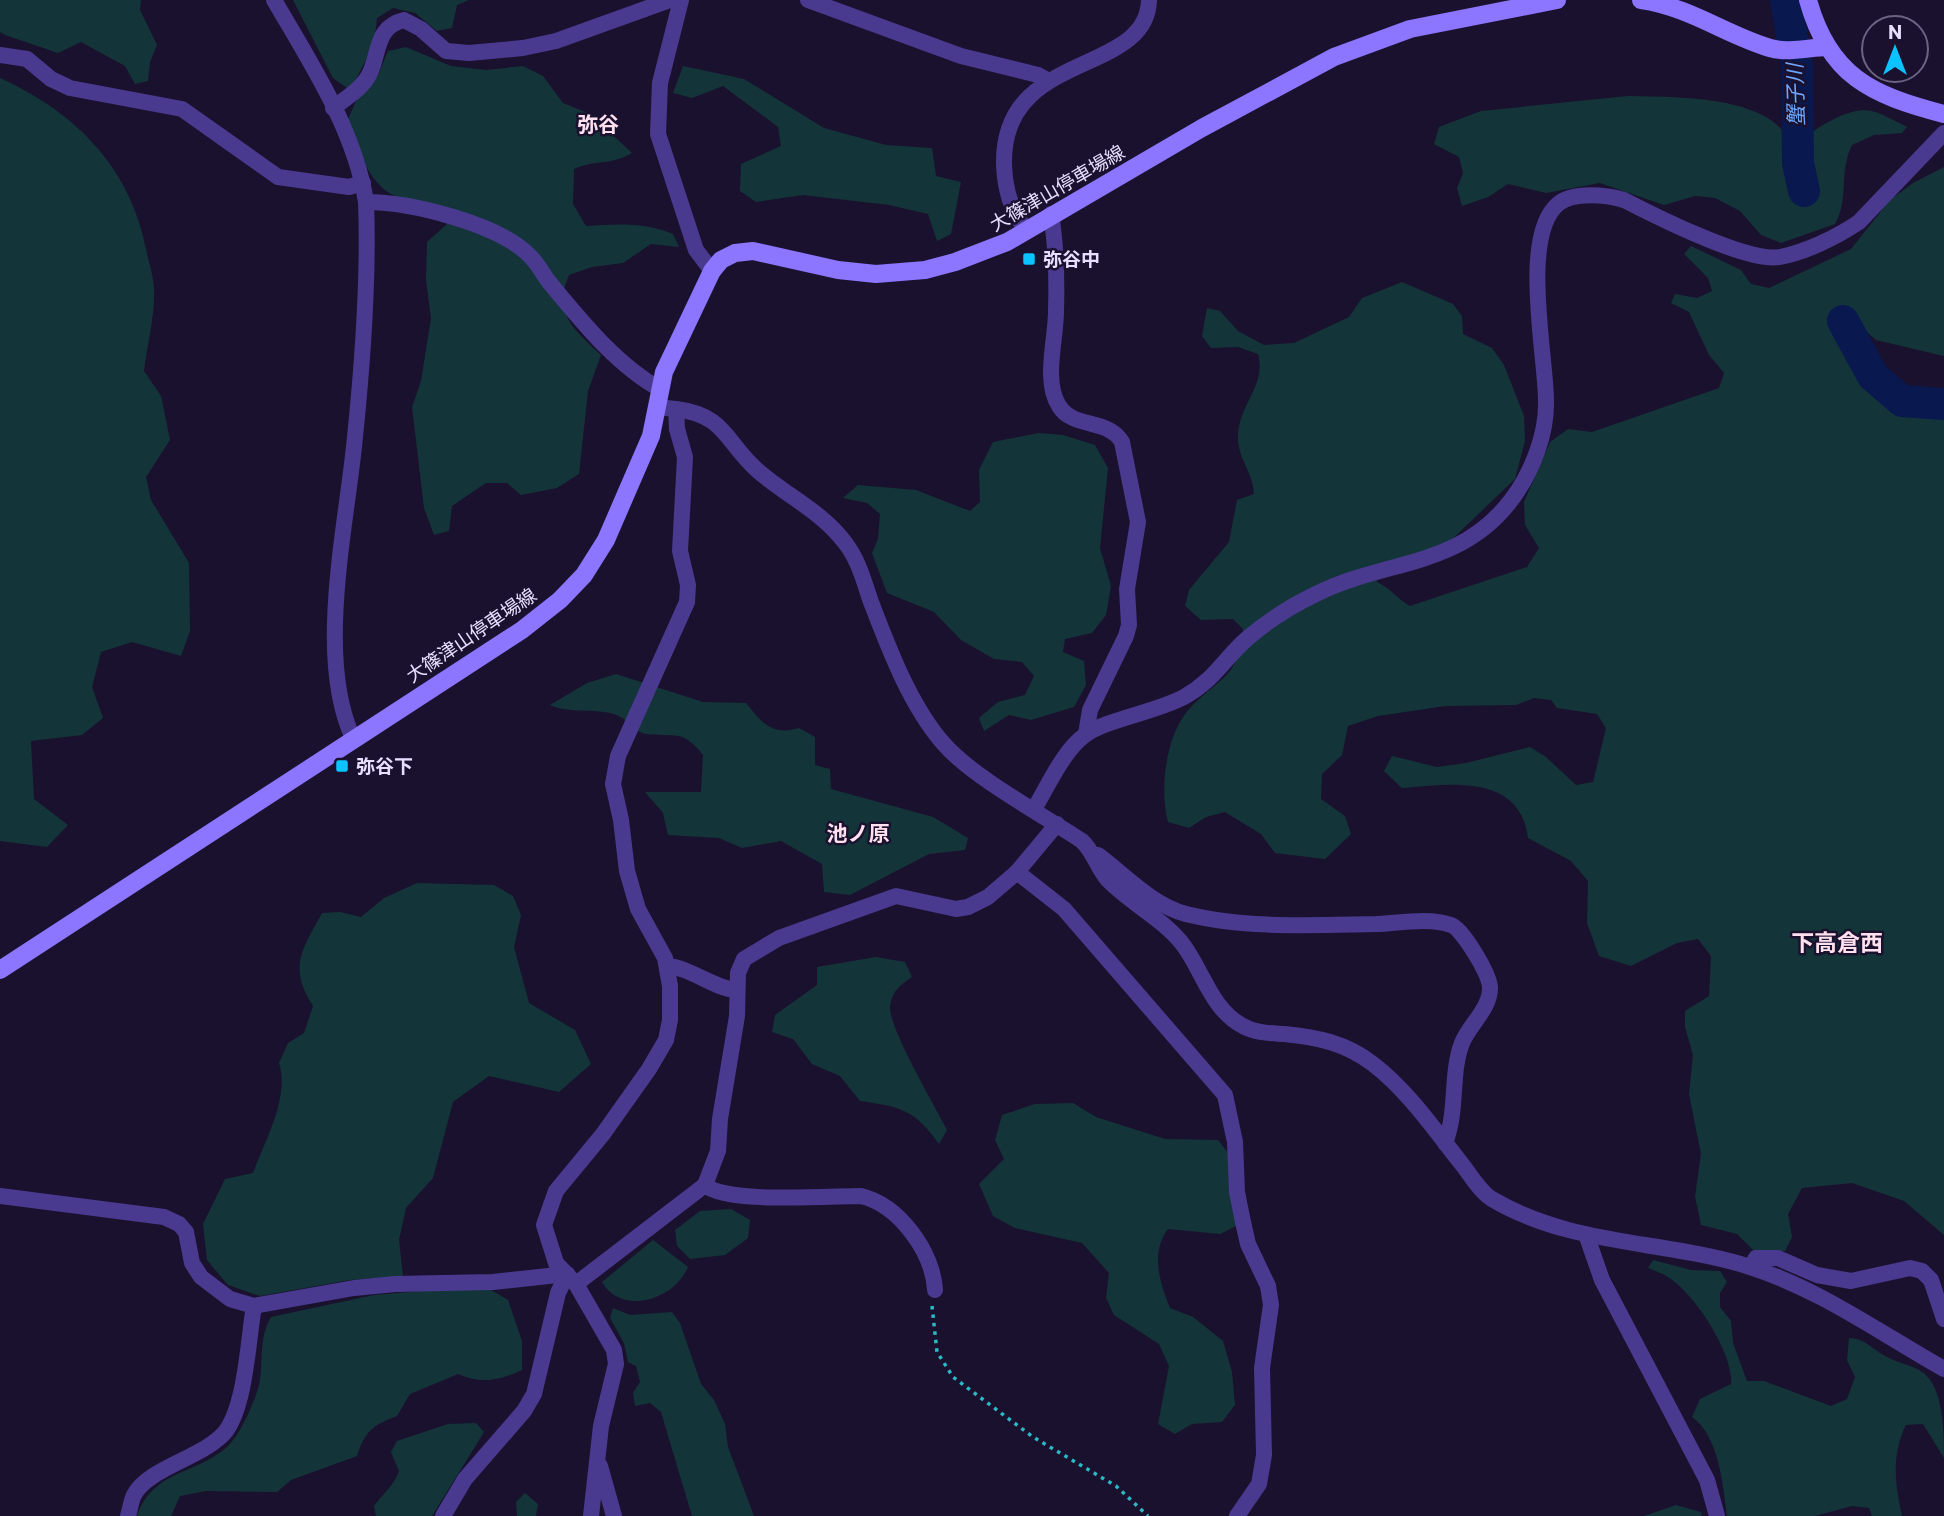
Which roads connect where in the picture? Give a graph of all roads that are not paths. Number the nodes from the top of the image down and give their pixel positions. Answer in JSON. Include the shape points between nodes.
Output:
{"nodes":[{"id":1,"x":274,"y":0,"type":"edge"},
{"id":2,"x":670,"y":0,"type":"edge"},
{"id":3,"x":681,"y":0,"type":"edge"},
{"id":4,"x":808,"y":0,"type":"edge"},
{"id":5,"x":1149,"y":0,"type":"edge"},
{"id":6,"x":1557,"y":0,"type":"edge"},
{"id":7,"x":1641,"y":0,"type":"edge"},
{"id":8,"x":1808,"y":0,"type":"edge"},
{"id":9,"x":1825,"y":47,"type":"junction"},
{"id":10,"x":0,"y":55,"type":"edge"},
{"id":11,"x":1046,"y":80,"type":"junction"},
{"id":12,"x":333,"y":108,"type":"junction"},
{"id":13,"x":1944,"y":114,"type":"edge"},
{"id":14,"x":1944,"y":133,"type":"edge"},
{"id":15,"x":363,"y":183,"type":"junction"},
{"id":16,"x":366,"y":202,"type":"junction"},
{"id":17,"x":1051,"y":214,"type":"junction"},
{"id":18,"x":1026,"y":230,"type":"junction"},
{"id":19,"x":712,"y":271,"type":"junction"},
{"id":20,"x":660,"y":389,"type":"junction"},
{"id":21,"x":667,"y":408,"type":"junction"},
{"id":22,"x":1086,"y":734,"type":"junction"},
{"id":23,"x":353,"y":738,"type":"junction"},
{"id":24,"x":1034,"y":809,"type":"junction"},
{"id":25,"x":1057,"y":824,"type":"junction"},
{"id":26,"x":1093,"y":851,"type":"junction"},
{"id":27,"x":1017,"y":872,"type":"junction"},
{"id":28,"x":667,"y":966,"type":"junction"},
{"id":29,"x":0,"y":970,"type":"edge"},
{"id":30,"x":736,"y":990,"type":"junction"},
{"id":31,"x":1445,"y":1143,"type":"junction"},
{"id":32,"x":705,"y":1185,"type":"junction"},
{"id":33,"x":0,"y":1196,"type":"edge"},
{"id":34,"x":1587,"y":1237,"type":"junction"},
{"id":35,"x":1751,"y":1267,"type":"junction"},
{"id":36,"x":572,"y":1279,"type":"junction"},
{"id":37,"x":935,"y":1290,"type":"road end"},
{"id":38,"x":254,"y":1306,"type":"junction"},
{"id":39,"x":1943,"y":1311,"type":"edge"},
{"id":40,"x":1944,"y":1369,"type":"edge"},
{"id":41,"x":599,"y":1464,"type":"junction"},
{"id":42,"x":128,"y":1516,"type":"edge"},
{"id":43,"x":443,"y":1516,"type":"edge"},
{"id":44,"x":591,"y":1516,"type":"edge"},
{"id":45,"x":614,"y":1516,"type":"edge"},
{"id":46,"x":1237,"y":1516,"type":"edge"},
{"id":47,"x":1717,"y":1516,"type":"edge"}],
"edges":[{"from":1,"to":12,"type":"street"},
{"from":2,"to":12,"type":"street","via":[[556,41],[469,53],[446,51],[404,20],[392,23],[381,34],[369,74]]},
{"from":3,"to":19,"type":"street","via":[[660,83],[658,135],[696,250]]},
{"from":4,"to":11,"type":"street","via":[[961,56]]},
{"from":5,"to":11,"type":"street","via":[[1143,20],[1112,51]]},
{"from":6,"to":17,"type":"main road","name":"大篠津山停車場線","via":[[1447,20],[1334,57]]},
{"from":7,"to":9,"type":"main road","via":[[1715,23],[1770,48]]},
{"from":8,"to":9,"type":"main road"},
{"from":9,"to":13,"type":"main road","via":[[1842,68],[1862,82]]},
{"from":10,"to":15,"type":"street","via":[[27,59],[70,88],[182,109],[278,177],[349,187]]},
{"from":11,"to":18,"type":"street","via":[[1014,113],[1006,132],[1005,186]]},
{"from":12,"to":15,"type":"street"},
{"from":14,"to":22,"type":"street","via":[[1858,222],[1780,257],[1744,252],[1625,200],[1576,197],[1558,203],[1547,220],[1537,283],[1544,427],[1530,469],[1512,499],[1488,526],[1456,547],[1316,594],[1249,636],[1214,677],[1185,697]]},
{"from":15,"to":16,"type":"street"},
{"from":16,"to":20,"type":"street","via":[[387,202],[510,239],[531,257],[588,329]]},
{"from":16,"to":23,"type":"street","via":[[363,346],[336,600],[343,717]]},
{"from":17,"to":18,"type":"main road","name":"大篠津山停車場線"},
{"from":17,"to":22,"type":"street","via":[[1057,308],[1051,382],[1055,399],[1062,411],[1116,432],[1138,522],[1126,636],[1090,710]]},
{"from":18,"to":19,"type":"main road","name":"大篠津山停車場線","via":[[991,250],[925,270],[876,274],[838,270],[753,251],[735,253]]},
{"from":19,"to":20,"type":"main road","name":"大篠津山停車場線"},
{"from":20,"to":21,"type":"main road","name":"大篠津山停車場線"},
{"from":21,"to":23,"type":"main road","name":"大篠津山停車場線","via":[[606,540],[560,600],[522,630]]},
{"from":21,"to":24,"type":"street","via":[[693,411],[718,424],[755,469],[809,506],[846,543],[926,720],[944,745]]},
{"from":21,"to":28,"type":"street","via":[[685,457],[680,551],[687,602],[618,756],[612,784],[631,889]]},
{"from":22,"to":24,"type":"street"},
{"from":23,"to":29,"type":"main road","name":"大篠津山停車場線"},
{"from":24,"to":25,"type":"street"},
{"from":25,"to":26,"type":"street"},
{"from":25,"to":27,"type":"street"},
{"from":26,"to":31,"type":"street","via":[[1106,877],[1184,946],[1224,1012],[1256,1031],[1325,1039],[1352,1050],[1374,1065]]},
{"from":26,"to":31,"type":"street","via":[[1144,892],[1184,913],[1284,923],[1452,925],[1461,932],[1487,973],[1490,987],[1462,1044]]},
{"from":27,"to":30,"type":"street","via":[[968,907],[956,909],[896,896],[779,937],[744,960]]},
{"from":27,"to":46,"type":"street","via":[[1064,909],[1226,1095],[1245,1233],[1268,1286],[1271,1305],[1262,1368],[1264,1455],[1259,1484]]},
{"from":28,"to":30,"type":"street"},
{"from":28,"to":36,"type":"street","via":[[670,1020],[666,1040],[549,1204],[546,1240],[556,1263]]},
{"from":30,"to":32,"type":"street","via":[[737,1016],[718,1151]]},
{"from":31,"to":34,"type":"street","via":[[1489,1198]]},
{"from":32,"to":36,"type":"street"},
{"from":32,"to":37,"type":"street","via":[[748,1197],[861,1196],[877,1200],[890,1209],[932,1266]]},
{"from":33,"to":38,"type":"street","via":[[172,1220],[186,1232],[192,1263],[201,1277],[230,1299]]},
{"from":34,"to":35,"type":"street","via":[[1717,1257]]},
{"from":34,"to":47,"type":"street","via":[[1602,1280],[1707,1480]]},
{"from":35,"to":39,"type":"street","via":[[1756,1258],[1778,1258],[1817,1275],[1851,1281],[1910,1268],[1931,1280]]},
{"from":35,"to":40,"type":"street","via":[[1860,1317]]},
{"from":36,"to":38,"type":"street","via":[[381,1285]]},
{"from":36,"to":41,"type":"street","via":[[614,1350]]},
{"from":36,"to":43,"type":"street","via":[[558,1293],[534,1394],[465,1479]]},
{"from":38,"to":42,"type":"street","via":[[237,1408],[225,1431],[146,1481],[134,1495]]},
{"from":41,"to":44,"type":"street"},
{"from":41,"to":45,"type":"street"}]}
